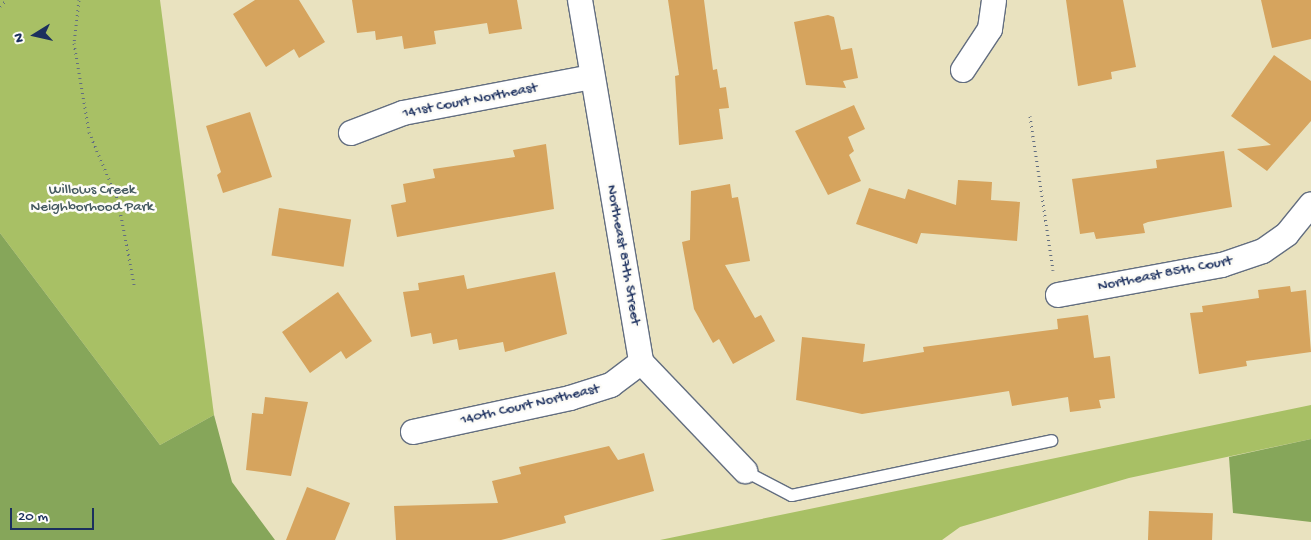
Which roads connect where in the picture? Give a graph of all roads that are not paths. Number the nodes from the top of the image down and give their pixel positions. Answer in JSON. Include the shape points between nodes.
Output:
{"nodes":[{"id":1,"x":580,"y":0,"type":"edge"},
{"id":2,"x":994,"y":0,"type":"edge"},
{"id":3,"x":963,"y":70,"type":"dead end"},
{"id":4,"x":592,"y":77,"type":"junction"},
{"id":5,"x":351,"y":133,"type":"dead end"},
{"id":6,"x":1311,"y":204,"type":"edge"},
{"id":7,"x":1056,"y":287,"type":"road end"},
{"id":8,"x":641,"y":362,"type":"junction"},
{"id":9,"x":413,"y":432,"type":"dead end"},
{"id":10,"x":1051,"y":440,"type":"dead end"},
{"id":11,"x":745,"y":471,"type":"joint"}],
"edges":[{"from":1,"to":4,"type":"street","name":"Northeast 87th Street"},
{"from":2,"to":3,"type":"street","via":[[990,29]]},
{"from":4,"to":5,"type":"street","name":"141st Court Northeast","via":[[403,112]]},
{"from":4,"to":8,"type":"street","name":"Northeast 87th Street"},
{"from":6,"to":7,"type":"street","name":"Northeast 85th Court","via":[[1287,234],[1263,251],[1222,266]]},
{"from":8,"to":9,"type":"street","name":"140th Court Northeast","via":[[611,385],[570,398]]},
{"from":8,"to":11,"type":"street"},
{"from":10,"to":11,"type":"lane","via":[[791,495]]}]}
